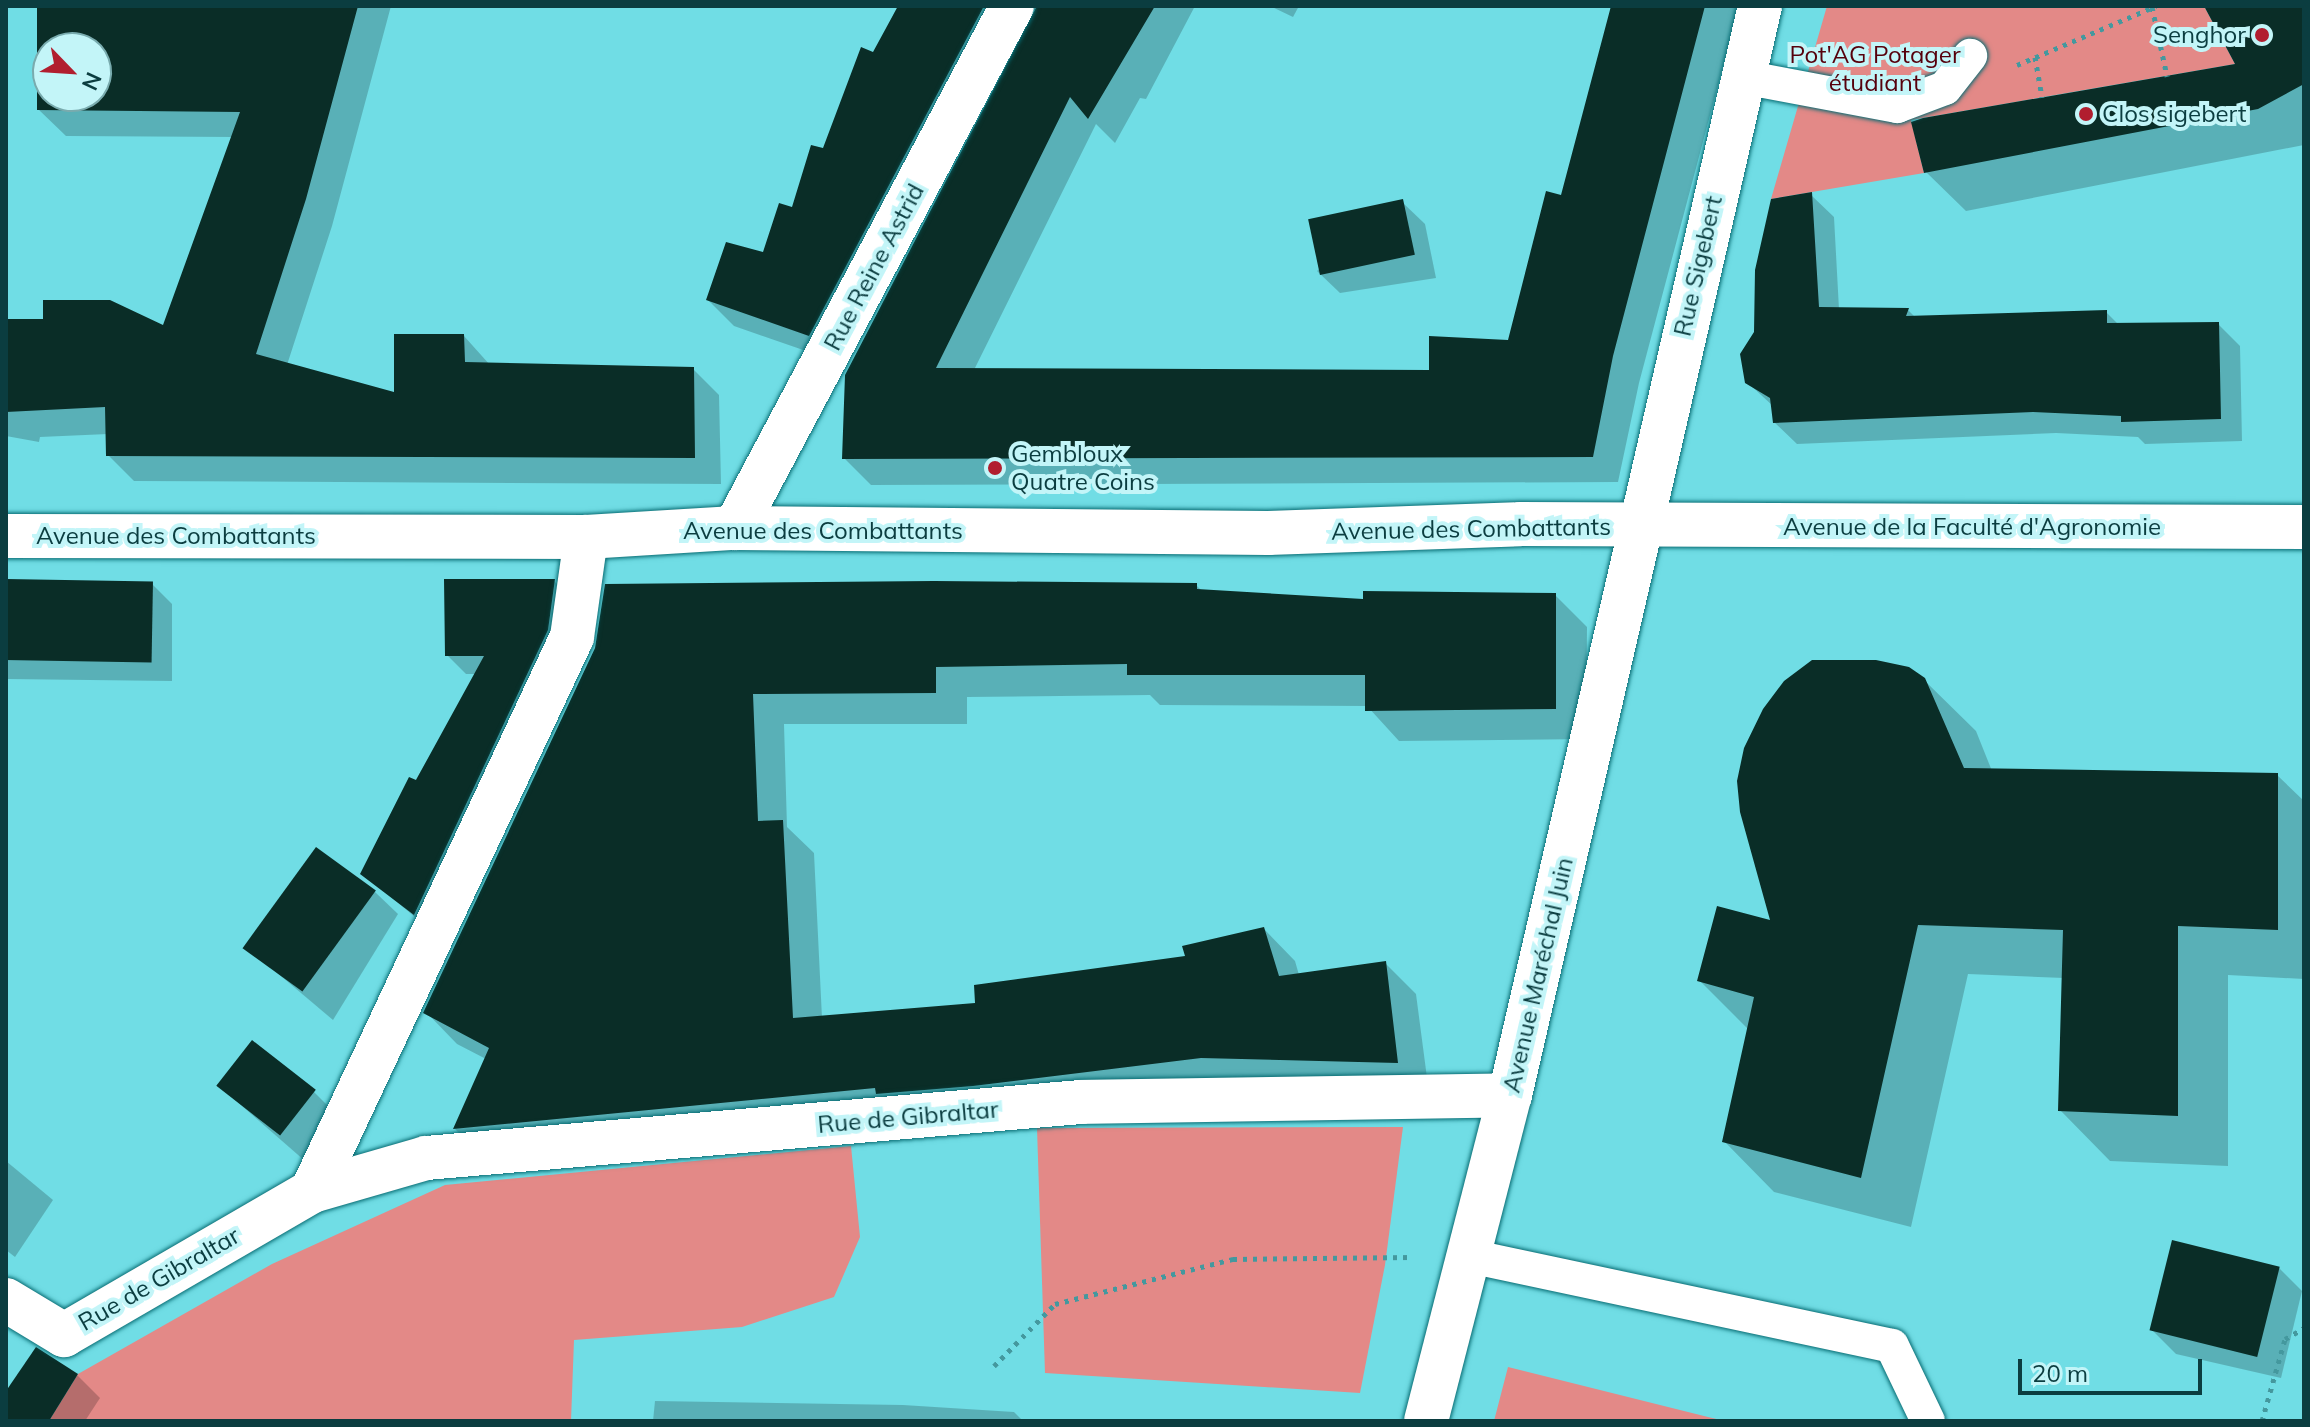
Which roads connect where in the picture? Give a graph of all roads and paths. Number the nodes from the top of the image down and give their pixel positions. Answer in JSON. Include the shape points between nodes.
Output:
{"nodes":[{"id":1,"x":1012,"y":6,"type":"edge"},
{"id":2,"x":1760,"y":6,"type":"edge"},
{"id":3,"x":2154,"y":7,"type":"edge"},
{"id":4,"x":1970,"y":56,"type":"joint"},
{"id":5,"x":2035,"y":57,"type":"junction"},
{"id":6,"x":2167,"y":76,"type":"dead end"},
{"id":7,"x":1743,"y":77,"type":"junction"},
{"id":8,"x":2042,"y":97,"type":"dead end"},
{"id":9,"x":1641,"y":526,"type":"junction"},
{"id":10,"x":2304,"y":527,"type":"edge"},
{"id":11,"x":735,"y":528,"type":"junction"},
{"id":12,"x":6,"y":536,"type":"edge"},
{"id":13,"x":586,"y":537,"type":"junction"},
{"id":14,"x":1510,"y":1095,"type":"junction"},
{"id":15,"x":312,"y":1191,"type":"junction"},
{"id":16,"x":1469,"y":1256,"type":"junction"},
{"id":17,"x":6,"y":1300,"type":"edge"},
{"id":18,"x":2304,"y":1328,"type":"edge"},
{"id":19,"x":994,"y":1366,"type":"dead end"},
{"id":20,"x":1426,"y":1421,"type":"edge"},
{"id":21,"x":1928,"y":1421,"type":"edge"},
{"id":22,"x":2262,"y":1421,"type":"edge"}],
"edges":[{"from":1,"to":11,"type":"street","name":"Rue Reine Astrid"},
{"from":2,"to":7,"type":"street","name":"Rue Sigebert"},
{"from":3,"to":5,"type":"path"},
{"from":3,"to":6,"type":"path"},
{"from":4,"to":5,"type":"path","via":[[1999,67]]},
{"from":4,"to":7,"type":"lane","via":[[1945,88],[1897,106]]},
{"from":5,"to":8,"type":"path"},
{"from":7,"to":9,"type":"street","name":"Rue Sigebert"},
{"from":9,"to":10,"type":"street","name":"Avenue de la Faculté d'Agronomie"},
{"from":9,"to":11,"type":"street","name":"Avenue des Combattants","via":[[1520,524],[1268,533]]},
{"from":9,"to":14,"type":"street","name":"Avenue Maréchal Juin"},
{"from":11,"to":13,"type":"street","name":"Avenue des Combattants"},
{"from":12,"to":13,"type":"street","name":"Avenue des Combattants"},
{"from":13,"to":15,"type":"street","via":[[572,637]]},
{"from":14,"to":15,"type":"street","name":"Rue de Gibraltar","via":[[1081,1102],[426,1158]]},
{"from":14,"to":16,"type":"street","name":"Avenue Maréchal Juin"},
{"from":15,"to":17,"type":"street","name":"Rue de Gibraltar","via":[[64,1335]]},
{"from":16,"to":19,"type":"path","via":[[1233,1259],[1055,1304]]},
{"from":16,"to":20,"type":"street","name":"Avenue Maréchal Juin"},
{"from":16,"to":21,"type":"lane","via":[[1892,1346]]},
{"from":18,"to":22,"type":"path","via":[[2285,1339]]}]}
